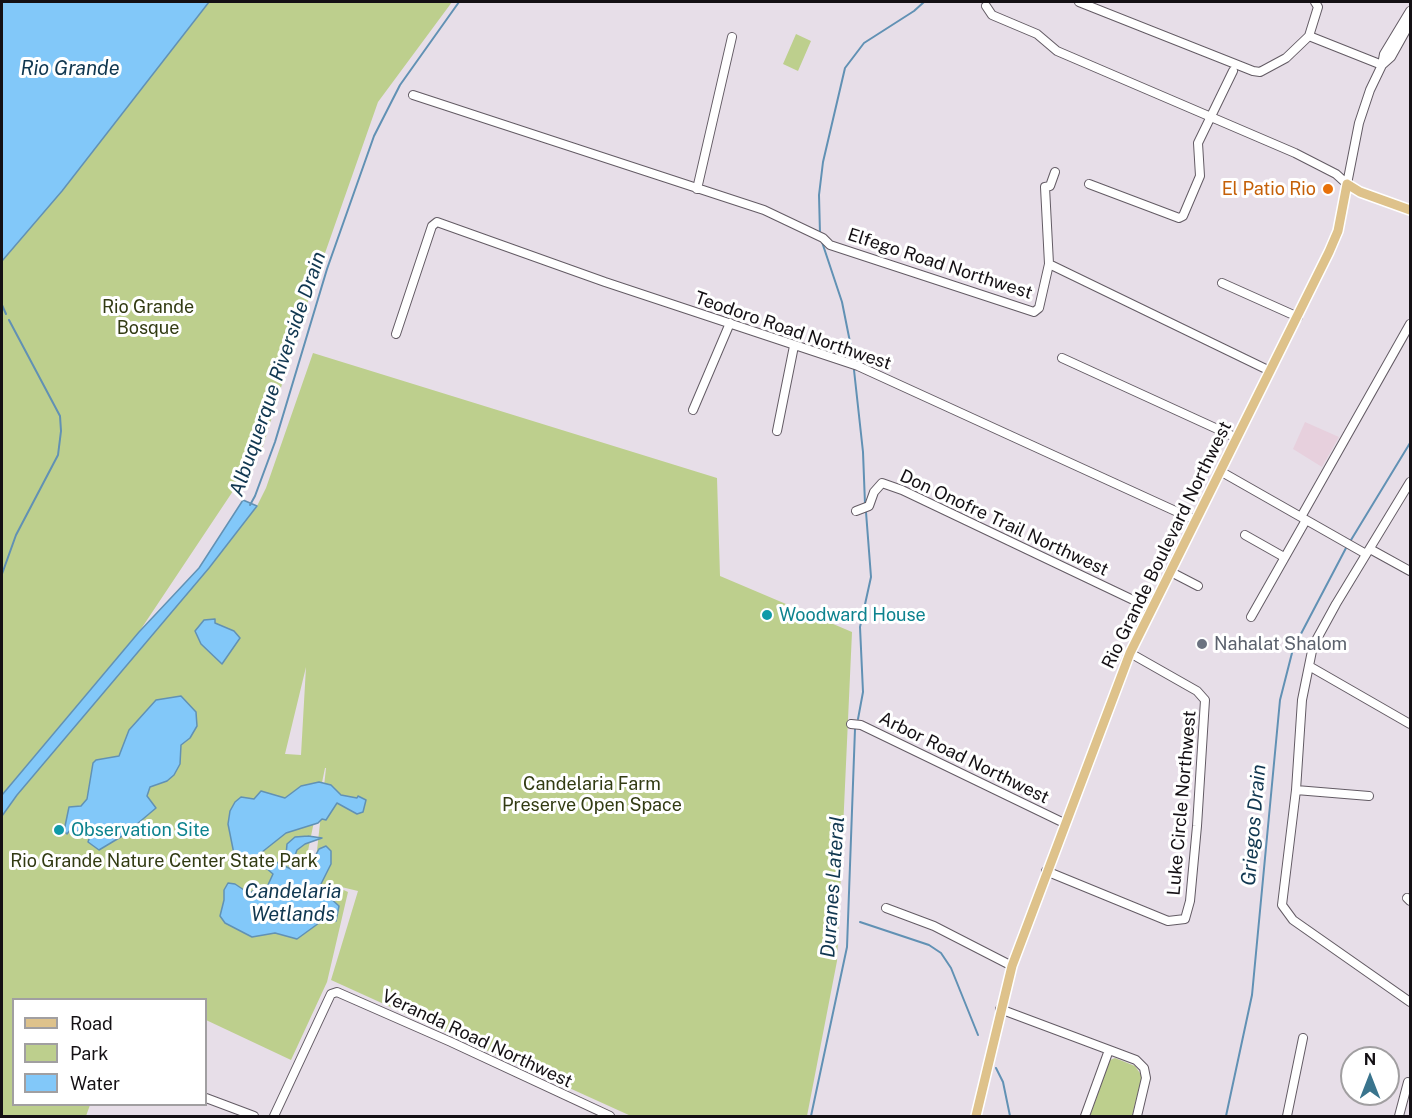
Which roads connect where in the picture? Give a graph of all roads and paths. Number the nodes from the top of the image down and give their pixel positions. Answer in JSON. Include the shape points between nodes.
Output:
{"nodes":[{"id":1,"x":1079,"y":2,"type":"edge"},
{"id":2,"x":1315,"y":2,"type":"edge"},
{"id":3,"x":986,"y":6,"type":"dead end"},
{"id":4,"x":1410,"y":11,"type":"edge"},
{"id":5,"x":1410,"y":23,"type":"edge"},
{"id":6,"x":1309,"y":36,"type":"junction"},
{"id":7,"x":732,"y":37,"type":"dead end"},
{"id":8,"x":1383,"y":65,"type":"junction"},
{"id":9,"x":1233,"y":71,"type":"dead end"},
{"id":10,"x":413,"y":95,"type":"dead end"},
{"id":11,"x":1210,"y":117,"type":"junction"},
{"id":12,"x":1055,"y":171,"type":"dead end"},
{"id":13,"x":1089,"y":184,"type":"dead end"},
{"id":14,"x":1347,"y":184,"type":"junction"},
{"id":15,"x":697,"y":189,"type":"junction"},
{"id":16,"x":1410,"y":210,"type":"edge"},
{"id":17,"x":1049,"y":264,"type":"junction"},
{"id":18,"x":1222,"y":283,"type":"dead end"},
{"id":19,"x":1298,"y":317,"type":"junction"},
{"id":20,"x":730,"y":323,"type":"junction"},
{"id":21,"x":1410,"y":324,"type":"edge"},
{"id":22,"x":396,"y":333,"type":"dead end"},
{"id":23,"x":794,"y":346,"type":"junction"},
{"id":24,"x":1062,"y":358,"type":"dead end"},
{"id":25,"x":1270,"y":371,"type":"junction"},
{"id":26,"x":693,"y":410,"type":"dead end"},
{"id":27,"x":777,"y":431,"type":"dead end"},
{"id":28,"x":1237,"y":438,"type":"junction"},
{"id":29,"x":1220,"y":471,"type":"junction"},
{"id":30,"x":1410,"y":482,"type":"edge"},
{"id":31,"x":862,"y":509,"type":"dead end"},
{"id":32,"x":1303,"y":518,"type":"junction"},
{"id":33,"x":1195,"y":520,"type":"junction"},
{"id":34,"x":1245,"y":535,"type":"dead end"},
{"id":35,"x":1368,"y":552,"type":"junction"},
{"id":36,"x":1284,"y":557,"type":"junction"},
{"id":37,"x":1169,"y":571,"type":"junction"},
{"id":38,"x":1410,"y":571,"type":"edge"},
{"id":39,"x":1198,"y":586,"type":"dead end"},
{"id":40,"x":1150,"y":608,"type":"junction"},
{"id":41,"x":1251,"y":617,"type":"dead end"},
{"id":42,"x":1130,"y":653,"type":"junction"},
{"id":43,"x":1309,"y":666,"type":"junction"},
{"id":44,"x":851,"y":724,"type":"dead end"},
{"id":45,"x":1410,"y":724,"type":"edge"},
{"id":46,"x":1296,"y":790,"type":"junction"},
{"id":47,"x":1369,"y":796,"type":"dead end"},
{"id":48,"x":1064,"y":823,"type":"junction"},
{"id":49,"x":1046,"y":871,"type":"junction"},
{"id":50,"x":886,"y":908,"type":"dead end"},
{"id":51,"x":1012,"y":966,"type":"junction"},
{"id":52,"x":1410,"y":1002,"type":"edge"},
{"id":53,"x":1000,"y":1010,"type":"junction"},
{"id":54,"x":1304,"y":1038,"type":"dead end"},
{"id":55,"x":1109,"y":1050,"type":"junction"},
{"id":56,"x":1408,"y":1082,"type":"dead end"},
{"id":57,"x":207,"y":1098,"type":"edge"},
{"id":58,"x":234,"y":1111,"type":"junction"},
{"id":59,"x":241,"y":1116,"type":"edge"},
{"id":60,"x":254,"y":1116,"type":"edge"},
{"id":61,"x":274,"y":1116,"type":"edge"},
{"id":62,"x":610,"y":1116,"type":"edge"},
{"id":63,"x":976,"y":1116,"type":"edge"},
{"id":64,"x":1085,"y":1116,"type":"edge"},
{"id":65,"x":1137,"y":1116,"type":"edge"},
{"id":66,"x":1287,"y":1116,"type":"edge"},
{"id":67,"x":1399,"y":1116,"type":"edge"}],
"edges":[{"from":1,"to":6,"type":"street","via":[[1253,71],[1260,72],[1286,58]]},
{"from":2,"to":6,"type":"street","via":[[1318,7]]},
{"from":3,"to":11,"type":"street","via":[[992,15],[1037,34],[1057,51]]},
{"from":4,"to":8,"type":"street","name":"Rio Grande Boulevard Northwest","via":[[1384,54]]},
{"from":5,"to":8,"type":"street","name":"Rio Grande Boulevard Northwest"},
{"from":6,"to":8,"type":"street"},
{"from":7,"to":15,"type":"street"},
{"from":8,"to":14,"type":"street","name":"Rio Grande Boulevard Northwest","via":[[1359,123]]},
{"from":9,"to":11,"type":"street"},
{"from":10,"to":15,"type":"street","name":"Elfego Road Northwest"},
{"from":11,"to":13,"type":"street","via":[[1198,142],[1198,183],[1183,216],[1179,218]]},
{"from":11,"to":14,"type":"street","via":[[1295,153]]},
{"from":12,"to":17,"type":"street","via":[[1050,186],[1045,187]]},
{"from":14,"to":16,"type":"main road"},
{"from":14,"to":19,"type":"main road","name":"Rio Grande Boulevard Northwest","via":[[1338,231]]},
{"from":15,"to":17,"type":"street","name":"Elfego Road Northwest","via":[[767,212],[830,245],[1034,312],[1039,308]]},
{"from":17,"to":25,"type":"street","name":"Elfego Road Northwest"},
{"from":18,"to":19,"type":"street"},
{"from":19,"to":25,"type":"main road","name":"Rio Grande Boulevard Northwest"},
{"from":20,"to":22,"type":"street","name":"Teodoro Road Northwest","via":[[437,222],[432,226]]},
{"from":20,"to":23,"type":"street","name":"Teodoro Road Northwest"},
{"from":20,"to":26,"type":"street"},
{"from":21,"to":32,"type":"street"},
{"from":23,"to":27,"type":"street"},
{"from":23,"to":33,"type":"street","name":"Teodoro Road Northwest","via":[[886,378],[909,392]]},
{"from":24,"to":28,"type":"street"},
{"from":25,"to":28,"type":"main road","name":"Rio Grande Boulevard Northwest"},
{"from":28,"to":29,"type":"main road","name":"Rio Grande Boulevard Northwest"},
{"from":29,"to":32,"type":"street"},
{"from":29,"to":33,"type":"main road","name":"Rio Grande Boulevard Northwest"},
{"from":30,"to":35,"type":"street"},
{"from":31,"to":40,"type":"street","name":"Don Onofre Trail Northwest","via":[[882,483]]},
{"from":32,"to":35,"type":"street"},
{"from":32,"to":36,"type":"street"},
{"from":33,"to":37,"type":"main road","name":"Rio Grande Boulevard Northwest"},
{"from":34,"to":36,"type":"street"},
{"from":35,"to":38,"type":"street"},
{"from":35,"to":43,"type":"street","via":[[1313,646]]},
{"from":36,"to":41,"type":"street"},
{"from":37,"to":39,"type":"street"},
{"from":37,"to":40,"type":"main road","name":"Rio Grande Boulevard Northwest"},
{"from":40,"to":42,"type":"main road","name":"Rio Grande Boulevard Northwest"},
{"from":42,"to":48,"type":"main road","name":"Rio Grande Boulevard Northwest"},
{"from":42,"to":49,"type":"street","name":"Luke Circle Northwest","via":[[1197,691],[1205,700],[1197,826],[1185,919],[1168,921]]},
{"from":43,"to":45,"type":"street"},
{"from":43,"to":46,"type":"street","via":[[1302,700]]},
{"from":44,"to":48,"type":"street","name":"Arbor Road Northwest","via":[[861,725]]},
{"from":46,"to":47,"type":"street"},
{"from":46,"to":52,"type":"street","via":[[1282,904],[1293,920]]},
{"from":48,"to":49,"type":"main road","name":"Rio Grande Boulevard Northwest"},
{"from":49,"to":51,"type":"main road","name":"Rio Grande Boulevard Northwest"},
{"from":50,"to":51,"type":"street","via":[[934,926]]},
{"from":51,"to":53,"type":"main road","name":"Rio Grande Boulevard Northwest"},
{"from":53,"to":55,"type":"street"},
{"from":53,"to":63,"type":"main road","name":"Rio Grande Boulevard Northwest"},
{"from":54,"to":66,"type":"street"},
{"from":55,"to":64,"type":"street"},
{"from":55,"to":65,"type":"street","via":[[1136,1060],[1144,1068],[1146,1078]]},
{"from":56,"to":67,"type":"street"},
{"from":57,"to":58,"type":"street"},
{"from":58,"to":59,"type":"street"},
{"from":58,"to":60,"type":"street"},
{"from":61,"to":62,"type":"street","name":"Veranda Road Northwest","via":[[332,994],[344,993]]}]}
